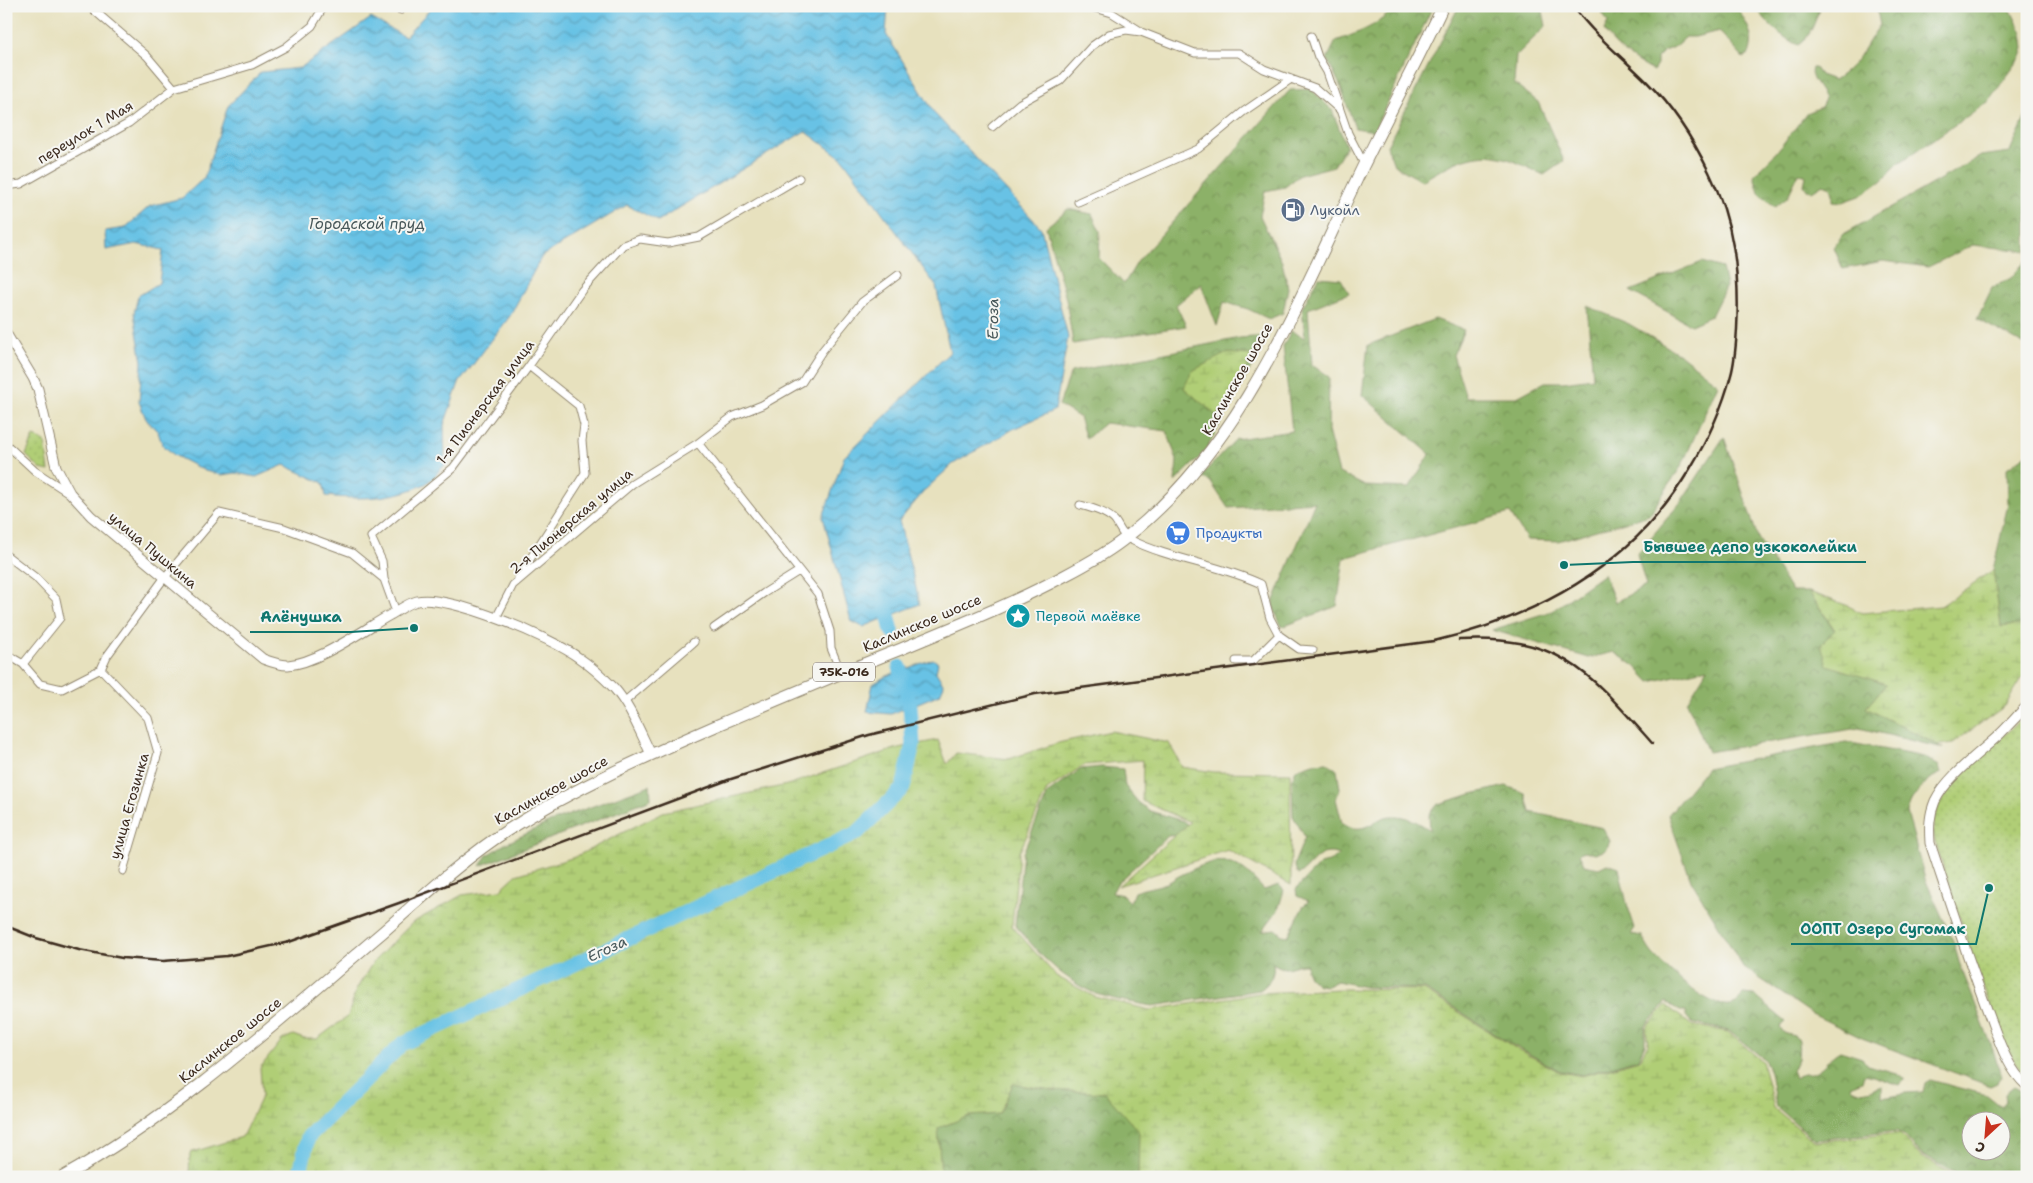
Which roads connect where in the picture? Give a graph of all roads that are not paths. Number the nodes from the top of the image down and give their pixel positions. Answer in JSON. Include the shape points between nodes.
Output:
{"nodes":[{"id":1,"x":89,"y":6,"type":"edge"},
{"id":2,"x":324,"y":6,"type":"edge"},
{"id":3,"x":388,"y":6,"type":"edge"},
{"id":4,"x":1088,"y":6,"type":"edge"},
{"id":5,"x":1444,"y":6,"type":"edge"},
{"id":6,"x":401,"y":10,"type":"dead end"},
{"id":7,"x":1141,"y":32,"type":"junction"},
{"id":8,"x":1311,"y":36,"type":"dead end"},
{"id":9,"x":1291,"y":79,"type":"junction"},
{"id":10,"x":174,"y":88,"type":"junction"},
{"id":11,"x":1340,"y":110,"type":"junction"},
{"id":12,"x":992,"y":126,"type":"dead end"},
{"id":13,"x":1364,"y":164,"type":"junction"},
{"id":14,"x":799,"y":178,"type":"dead end"},
{"id":15,"x":6,"y":186,"type":"edge"},
{"id":16,"x":1078,"y":202,"type":"dead end"},
{"id":17,"x":898,"y":275,"type":"dead end"},
{"id":18,"x":6,"y":333,"type":"edge"},
{"id":19,"x":529,"y":366,"type":"junction"},
{"id":20,"x":698,"y":442,"type":"junction"},
{"id":21,"x":6,"y":444,"type":"edge"},
{"id":22,"x":70,"y":493,"type":"junction"},
{"id":23,"x":1080,"y":505,"type":"dead end"},
{"id":24,"x":1127,"y":538,"type":"junction"},
{"id":25,"x":6,"y":554,"type":"edge"},
{"id":26,"x":799,"y":571,"type":"junction"},
{"id":27,"x":165,"y":577,"type":"junction"},
{"id":28,"x":384,"y":579,"type":"junction"},
{"id":29,"x":513,"y":585,"type":"junction"},
{"id":30,"x":396,"y":612,"type":"junction"},
{"id":31,"x":496,"y":618,"type":"junction"},
{"id":32,"x":714,"y":628,"type":"dead end"},
{"id":33,"x":1279,"y":635,"type":"junction"},
{"id":34,"x":694,"y":642,"type":"dead end"},
{"id":35,"x":1313,"y":650,"type":"dead end"},
{"id":36,"x":6,"y":654,"type":"edge"},
{"id":37,"x":1236,"y":661,"type":"dead end"},
{"id":38,"x":24,"y":664,"type":"junction"},
{"id":39,"x":101,"y":669,"type":"junction"},
{"id":40,"x":841,"y":673,"type":"junction"},
{"id":41,"x":624,"y":702,"type":"junction"},
{"id":42,"x":2027,"y":706,"type":"edge"},
{"id":43,"x":651,"y":754,"type":"junction"},
{"id":44,"x":123,"y":871,"type":"dead end"},
{"id":45,"x":2027,"y":1086,"type":"edge"},
{"id":46,"x":63,"y":1177,"type":"edge"}],
"edges":[{"from":1,"to":10,"type":"street","via":[[147,56]]},
{"from":2,"to":10,"type":"street","name":"переулок 1 Мая","via":[[312,26],[286,47],[252,65]]},
{"from":3,"to":6,"type":"street"},
{"from":4,"to":7,"type":"street","via":[[1112,13]]},
{"from":5,"to":13,"type":"main road","name":"Каслинское шоссе","number":"75К-016"},
{"from":7,"to":9,"type":"street","via":[[1195,53],[1239,53],[1264,69]]},
{"from":7,"to":12,"type":"street","via":[[1126,30],[1109,34],[1092,46],[1060,81],[1020,103]]},
{"from":8,"to":11,"type":"street"},
{"from":9,"to":11,"type":"street","via":[[1315,88]]},
{"from":9,"to":16,"type":"street","via":[[1198,149]]},
{"from":10,"to":15,"type":"street","name":"переулок 1 Мая","via":[[129,122],[21,184]]},
{"from":11,"to":13,"type":"street"},
{"from":13,"to":24,"type":"main road","name":"Каслинское шоссе","number":"75К-016","via":[[1274,350],[1236,416],[1208,457],[1174,496]]},
{"from":14,"to":19,"type":"street","name":"1-я Пионерская улица","via":[[699,237],[668,244],[640,239],[623,245],[582,290]]},
{"from":17,"to":20,"type":"street","name":"2-я Пионерская улица","via":[[862,302],[822,351],[802,382],[762,405],[732,417]]},
{"from":18,"to":22,"type":"street","via":[[34,378],[56,467]]},
{"from":19,"to":28,"type":"street","name":"1-я Пионерская улица","via":[[453,468],[371,536],[382,562]]},
{"from":19,"to":29,"type":"street","name":"2-я Пионерская улица","via":[[579,406],[584,425],[585,473]]},
{"from":20,"to":26,"type":"street"},
{"from":20,"to":29,"type":"street","name":"2-я Пионерская улица","via":[[632,484]]},
{"from":21,"to":22,"type":"street","name":"улица Пушкина","via":[[35,471]]},
{"from":22,"to":27,"type":"street","name":"улица Пушкина","via":[[91,516]]},
{"from":23,"to":24,"type":"street","via":[[1113,519]]},
{"from":24,"to":33,"type":"street","via":[[1261,584],[1270,618]]},
{"from":24,"to":40,"type":"main road","name":"Каслинское шоссе","number":"75К-016","via":[[1089,563],[1017,600]]},
{"from":25,"to":38,"type":"street","via":[[56,599],[60,618]]},
{"from":26,"to":32,"type":"street"},
{"from":26,"to":40,"type":"street","via":[[818,594],[830,631],[831,648]]},
{"from":27,"to":28,"type":"street","via":[[219,513],[284,528],[352,553]]},
{"from":27,"to":30,"type":"street","name":"улица Пушкина","via":[[252,652],[276,664],[289,665],[326,653]]},
{"from":27,"to":39,"type":"street"},
{"from":28,"to":30,"type":"street"},
{"from":29,"to":31,"type":"street","name":"2-я Пионерская улица"},
{"from":30,"to":31,"type":"street","via":[[417,601],[442,602]]},
{"from":31,"to":41,"type":"street","via":[[546,639],[579,658],[614,688]]},
{"from":33,"to":35,"type":"street","via":[[1299,649]]},
{"from":33,"to":37,"type":"street","via":[[1253,660]]},
{"from":34,"to":41,"type":"street"},
{"from":36,"to":38,"type":"street"},
{"from":38,"to":39,"type":"street","via":[[40,684],[62,689]]},
{"from":39,"to":44,"type":"street","name":"улица Егозинка","via":[[148,718],[158,753]]},
{"from":40,"to":43,"type":"main road","name":"Каслинское шоссе","number":"75К-016"},
{"from":41,"to":43,"type":"street"},
{"from":42,"to":45,"type":"street","via":[[1945,786],[1936,799],[1929,826],[1930,843],[1968,960],[2006,1057]]},
{"from":43,"to":46,"type":"main road","name":"Каслинское шоссе","number":"75К-016","via":[[541,810],[477,851],[192,1091],[137,1132]]}]}
